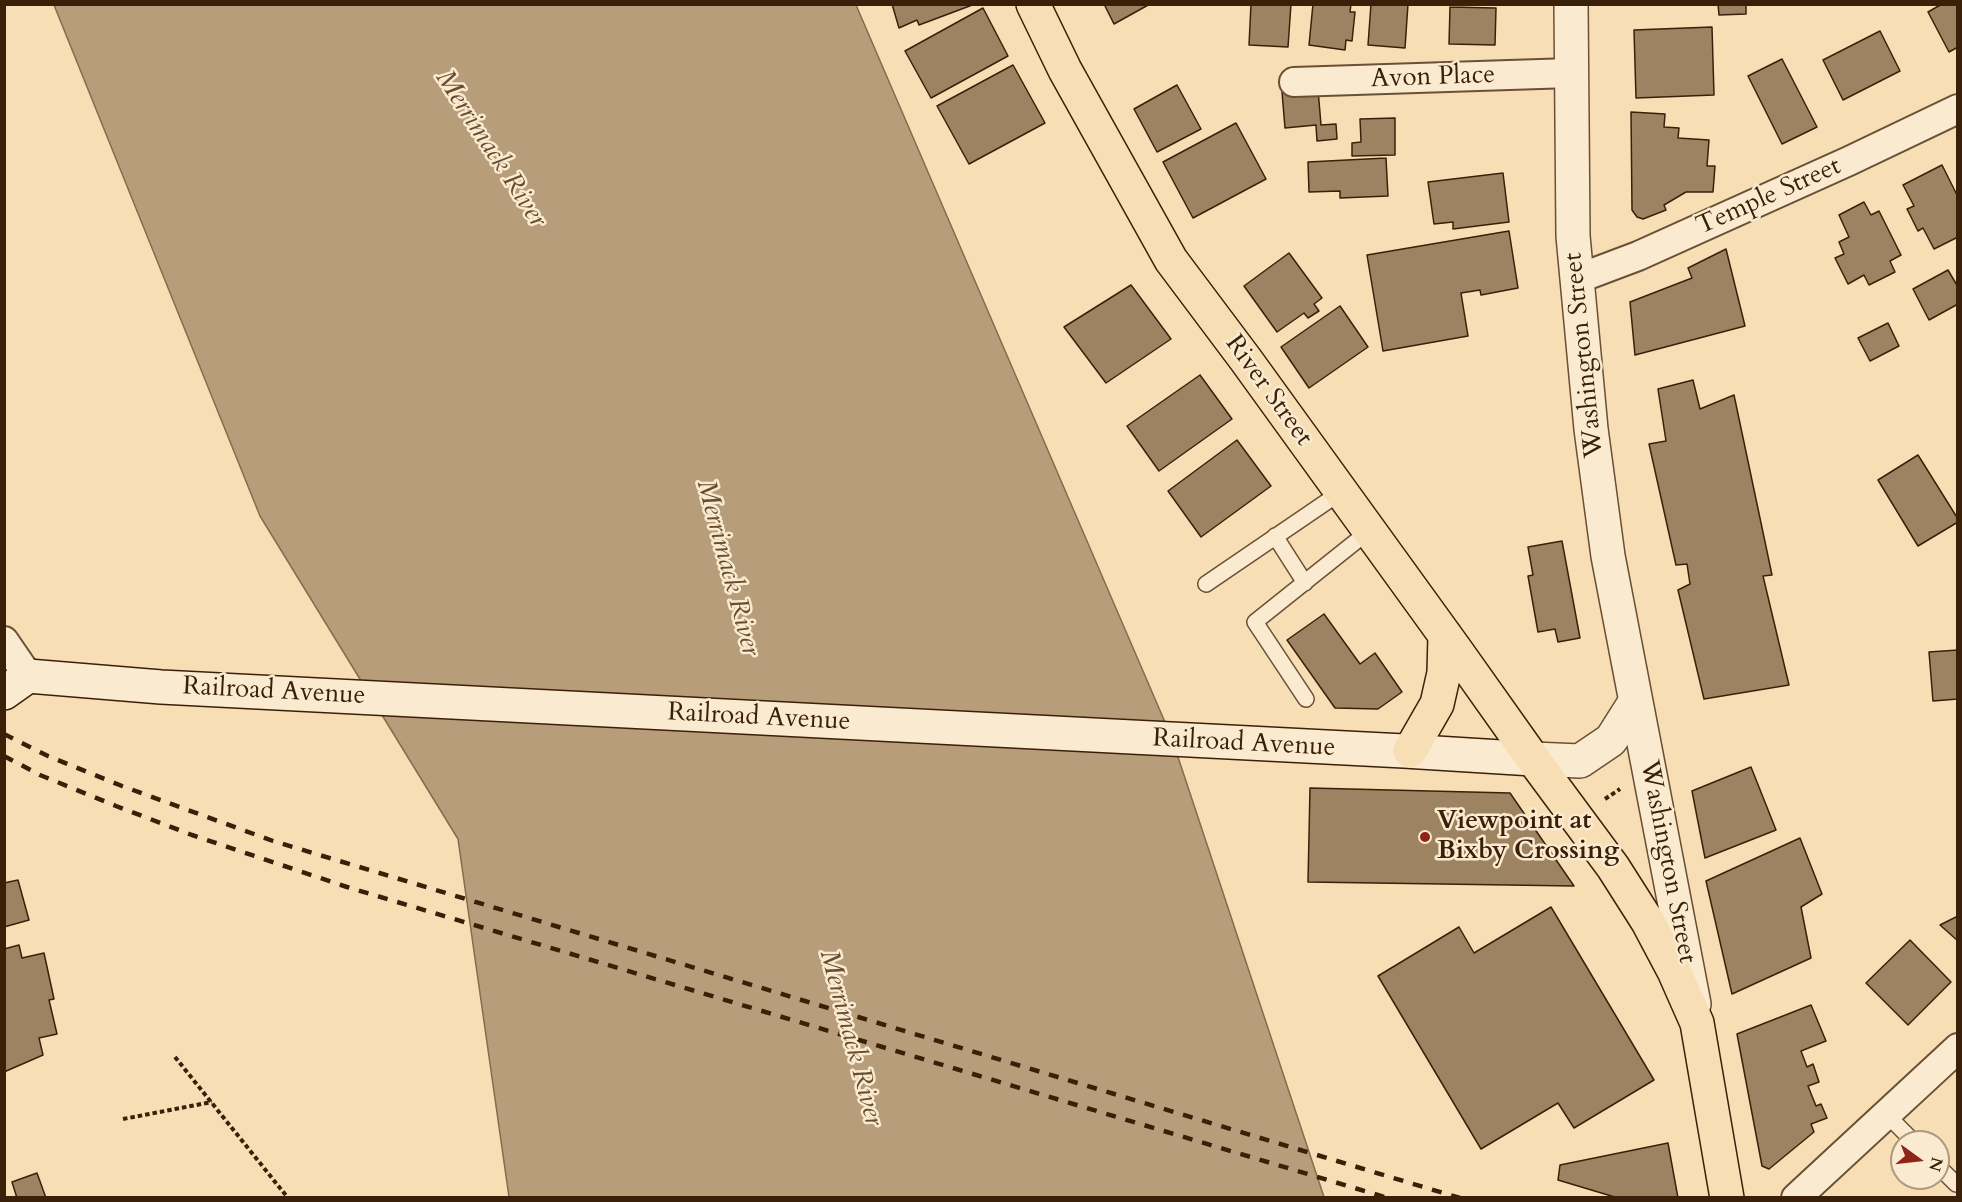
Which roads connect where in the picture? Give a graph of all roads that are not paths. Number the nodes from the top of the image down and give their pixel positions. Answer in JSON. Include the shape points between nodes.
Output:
{"nodes":[{"id":1,"x":1033,"y":4,"type":"edge"},
{"id":2,"x":1571,"y":4,"type":"edge"},
{"id":3,"x":1571,"y":74,"type":"junction"},
{"id":4,"x":1294,"y":82,"type":"dead end"},
{"id":5,"x":1958,"y":109,"type":"edge"},
{"id":6,"x":1577,"y":279,"type":"junction"},
{"id":7,"x":1341,"y":492,"type":"junction"},
{"id":8,"x":1369,"y":531,"type":"junction"},
{"id":9,"x":1275,"y":537,"type":"junction"},
{"id":10,"x":1305,"y":583,"type":"junction"},
{"id":11,"x":1206,"y":584,"type":"dead end"},
{"id":12,"x":1445,"y":635,"type":"junction"},
{"id":13,"x":4,"y":642,"type":"edge"},
{"id":14,"x":16,"y":685,"type":"edge"},
{"id":15,"x":1306,"y":699,"type":"dead end"},
{"id":16,"x":1635,"y":702,"type":"junction"},
{"id":17,"x":1407,"y":751,"type":"junction"},
{"id":18,"x":1533,"y":759,"type":"junction"},
{"id":19,"x":1697,"y":1023,"type":"junction"},
{"id":20,"x":1958,"y":1048,"type":"edge"},
{"id":21,"x":1887,"y":1114,"type":"junction"},
{"id":22,"x":1902,"y":1130,"type":"edge"},
{"id":23,"x":1950,"y":1178,"type":"edge"},
{"id":24,"x":1956,"y":1184,"type":"dead end"},
{"id":25,"x":1727,"y":1197,"type":"edge"},
{"id":26,"x":1796,"y":1197,"type":"edge"}],
"edges":[{"from":1,"to":7,"type":"main road","name":"River Street","via":[[1065,70],[1171,260]]},
{"from":2,"to":3,"type":"main road","name":"Washington Street"},
{"from":3,"to":4,"type":"street","name":"Avon Place"},
{"from":3,"to":6,"type":"main road","name":"Washington Street"},
{"from":5,"to":6,"type":"street","name":"Temple Street","via":[[1638,256]]},
{"from":6,"to":16,"type":"main road","name":"Washington Street","via":[[1608,556]]},
{"from":7,"to":8,"type":"main road","name":"River Street"},
{"from":7,"to":9,"type":"lane"},
{"from":8,"to":10,"type":"lane"},
{"from":8,"to":12,"type":"main road","name":"River Street"},
{"from":9,"to":10,"type":"lane"},
{"from":9,"to":11,"type":"lane"},
{"from":10,"to":15,"type":"lane","via":[[1255,622]]},
{"from":12,"to":17,"type":"main road","via":[[1444,673],[1437,704]]},
{"from":12,"to":18,"type":"main road","name":"River Street"},
{"from":13,"to":14,"type":"street","name":"Railroad Avenue"},
{"from":14,"to":17,"type":"main road","name":"Railroad Avenue","via":[[64,681]]},
{"from":16,"to":18,"type":"main road","name":"Washington Street","via":[[1611,740],[1580,760]]},
{"from":16,"to":19,"type":"main road","name":"Washington Street"},
{"from":17,"to":18,"type":"main road","name":"Railroad Avenue"},
{"from":18,"to":19,"type":"main road","name":"Washington Street","via":[[1613,867],[1648,922]]},
{"from":19,"to":25,"type":"main road","name":"Washington Street"},
{"from":20,"to":21,"type":"street"},
{"from":21,"to":22,"type":"lane"},
{"from":21,"to":26,"type":"street"},
{"from":23,"to":24,"type":"lane"}]}
